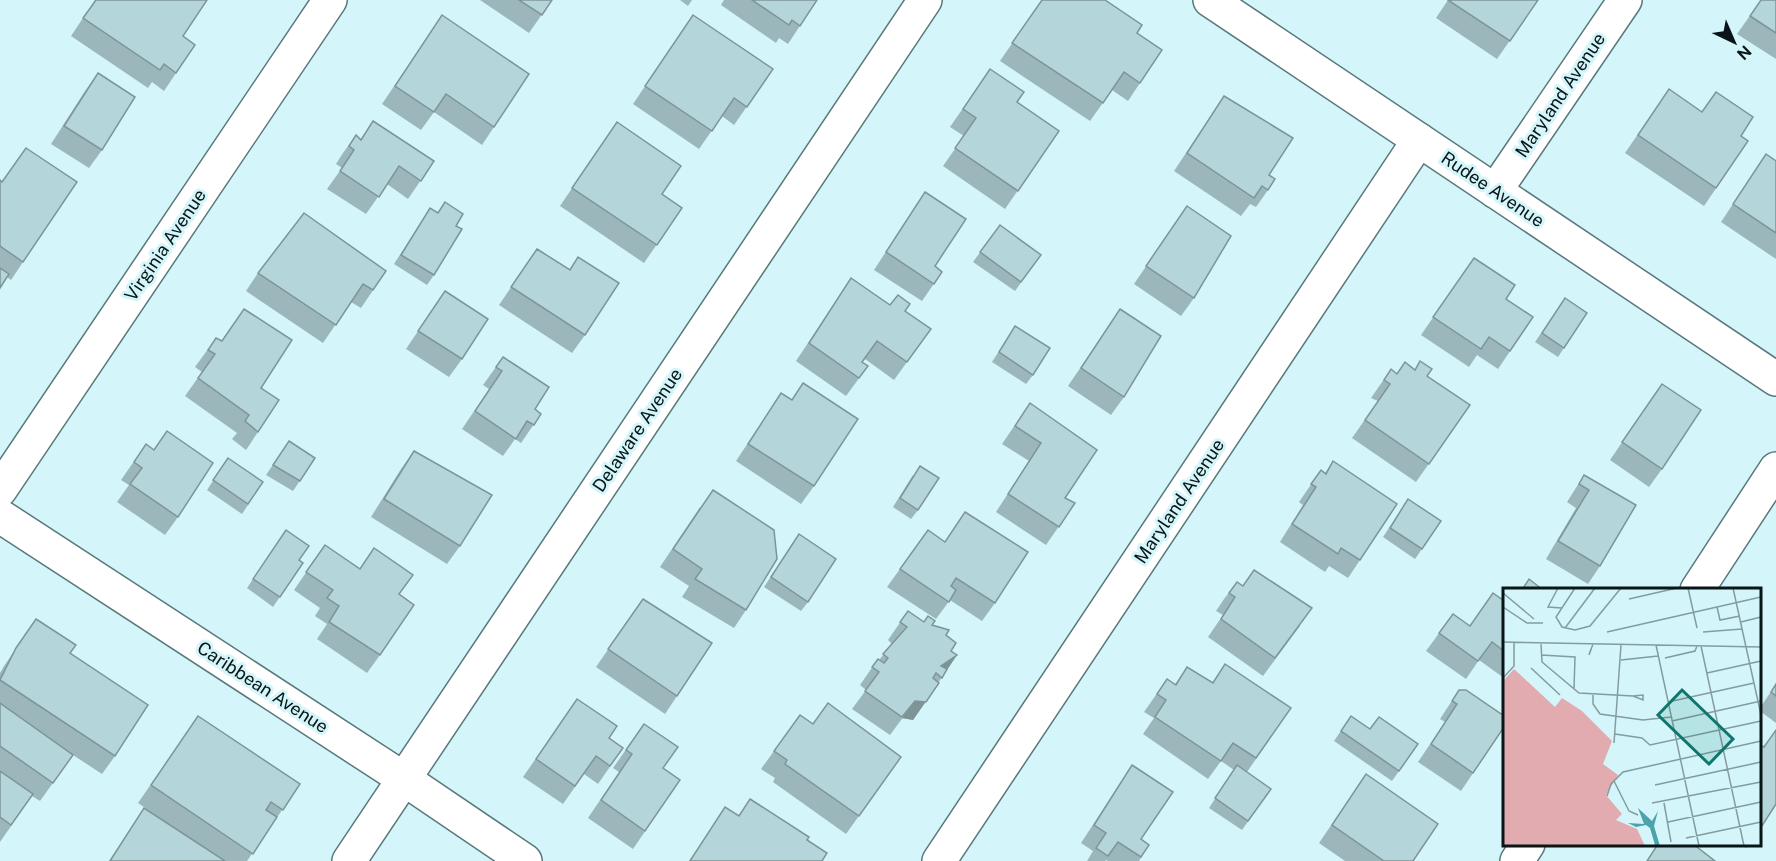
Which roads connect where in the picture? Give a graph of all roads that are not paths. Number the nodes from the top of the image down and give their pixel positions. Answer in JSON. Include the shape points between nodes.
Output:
{"nodes":[{"id":1,"x":330,"y":0,"type":"edge"},
{"id":2,"x":924,"y":0,"type":"edge"},
{"id":3,"x":1210,"y":0,"type":"edge"},
{"id":4,"x":1625,"y":0,"type":"edge"},
{"id":5,"x":1419,"y":140,"type":"junction"},
{"id":6,"x":1495,"y":191,"type":"junction"},
{"id":7,"x":1776,"y":379,"type":"edge"},
{"id":8,"x":1776,"y":470,"type":"edge"},
{"id":9,"x":0,"y":490,"type":"edge"},
{"id":10,"x":0,"y":516,"type":"edge"},
{"id":11,"x":1698,"y":588,"type":"edge"},
{"id":12,"x":404,"y":779,"type":"junction"},
{"id":13,"x":1527,"y":846,"type":"edge"},
{"id":14,"x":349,"y":861,"type":"edge"},
{"id":15,"x":525,"y":861,"type":"edge"},
{"id":16,"x":939,"y":861,"type":"edge"},
{"id":17,"x":1517,"y":861,"type":"edge"}],
"edges":[{"from":1,"to":9,"type":"street","name":"Virginia Avenue"},
{"from":2,"to":12,"type":"street","name":"Delaware Avenue"},
{"from":3,"to":5,"type":"street","name":"Rudee Avenue"},
{"from":4,"to":6,"type":"street","name":"Maryland Avenue"},
{"from":5,"to":6,"type":"street","name":"Rudee Avenue"},
{"from":5,"to":16,"type":"street","name":"Maryland Avenue"},
{"from":6,"to":7,"type":"street","name":"Rudee Avenue"},
{"from":8,"to":11,"type":"street"},
{"from":10,"to":12,"type":"street","name":"Caribbean Avenue"},
{"from":12,"to":14,"type":"street","name":"Delaware Avenue"},
{"from":12,"to":15,"type":"street","name":"Caribbean Avenue"},
{"from":13,"to":17,"type":"street"}]}
